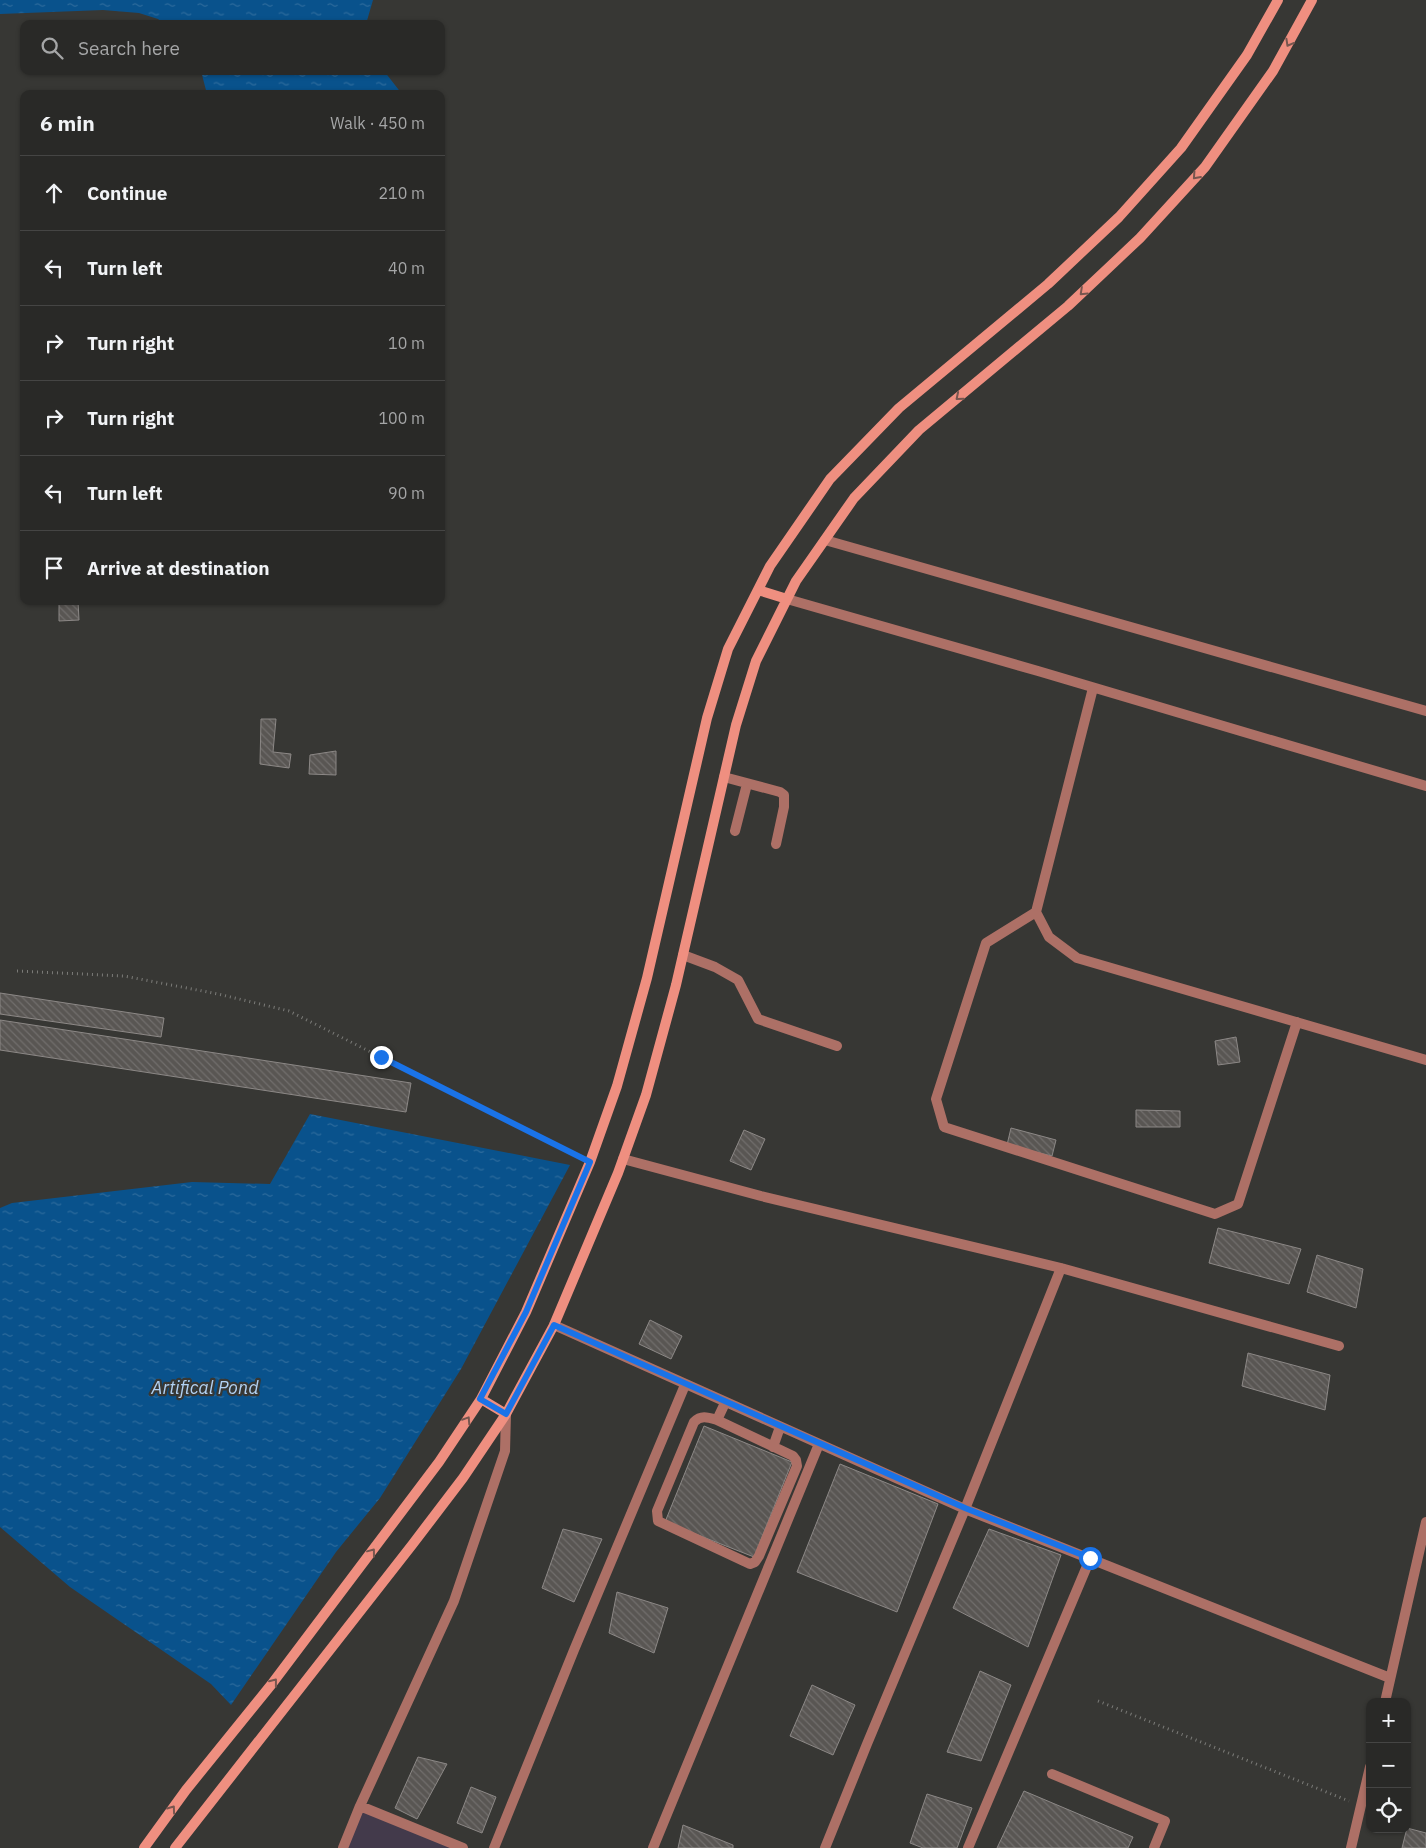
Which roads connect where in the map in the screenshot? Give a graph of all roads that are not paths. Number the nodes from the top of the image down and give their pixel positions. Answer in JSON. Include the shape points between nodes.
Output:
{"nodes":[{"id":1,"x":1278,"y":0,"type":"edge"},
{"id":2,"x":1312,"y":0,"type":"edge"},
{"id":3,"x":825,"y":540,"type":"junction"},
{"id":4,"x":758,"y":590,"type":"junction"},
{"id":5,"x":787,"y":599,"type":"junction"},
{"id":6,"x":1092,"y":688,"type":"junction"},
{"id":7,"x":1426,"y":712,"type":"edge"},
{"id":8,"x":724,"y":777,"type":"junction"},
{"id":9,"x":747,"y":784,"type":"junction"},
{"id":10,"x":1426,"y":786,"type":"edge"},
{"id":11,"x":735,"y":831,"type":"dead end"},
{"id":12,"x":776,"y":844,"type":"dead end"},
{"id":13,"x":1036,"y":912,"type":"junction"},
{"id":14,"x":683,"y":955,"type":"junction"},
{"id":15,"x":1297,"y":1022,"type":"junction"},
{"id":16,"x":837,"y":1046,"type":"dead end"},
{"id":17,"x":1426,"y":1060,"type":"edge"},
{"id":18,"x":623,"y":1159,"type":"junction"},
{"id":19,"x":1061,"y":1268,"type":"junction"},
{"id":20,"x":554,"y":1325,"type":"junction"},
{"id":21,"x":1339,"y":1346,"type":"dead end"},
{"id":22,"x":685,"y":1385,"type":"junction"},
{"id":23,"x":480,"y":1399,"type":"junction"},
{"id":24,"x":725,"y":1402,"type":"junction"},
{"id":25,"x":506,"y":1414,"type":"junction"},
{"id":26,"x":717,"y":1420,"type":"junction"},
{"id":27,"x":780,"y":1427,"type":"junction"},
{"id":28,"x":819,"y":1444,"type":"junction"},
{"id":29,"x":773,"y":1447,"type":"junction"},
{"id":30,"x":965,"y":1508,"type":"junction"},
{"id":31,"x":1426,"y":1522,"type":"edge"},
{"id":32,"x":1423,"y":1549,"type":"edge"},
{"id":33,"x":1090,"y":1558,"type":"junction"},
{"id":34,"x":1390,"y":1678,"type":"junction"},
{"id":35,"x":1385,"y":1698,"type":"edge"},
{"id":36,"x":1052,"y":1774,"type":"dead end"},
{"id":37,"x":1366,"y":1784,"type":"edge"},
{"id":38,"x":360,"y":1806,"type":"junction"},
{"id":39,"x":144,"y":1848,"type":"edge"},
{"id":40,"x":175,"y":1848,"type":"edge"},
{"id":41,"x":343,"y":1848,"type":"edge"},
{"id":42,"x":463,"y":1848,"type":"edge"},
{"id":43,"x":494,"y":1848,"type":"edge"},
{"id":44,"x":653,"y":1848,"type":"edge"},
{"id":45,"x":825,"y":1848,"type":"edge"},
{"id":46,"x":968,"y":1848,"type":"edge"},
{"id":47,"x":1154,"y":1848,"type":"edge"},
{"id":48,"x":1351,"y":1848,"type":"edge"}],
"edges":[{"from":1,"to":4,"type":"street","via":[[1247,55],[1175,155],[1119,217],[1062,270],[899,408],[830,479],[770,566]]},
{"from":2,"to":3,"type":"street","one_way":true,"via":[[1273,71],[1205,167],[1140,238],[1068,306],[919,430],[854,498]]},
{"from":3,"to":5,"type":"street"},
{"from":3,"to":7,"type":"street"},
{"from":4,"to":5,"type":"street"},
{"from":4,"to":23,"type":"street","via":[[728,650],[707,718],[647,978],[617,1086],[590,1162],[526,1312]]},
{"from":5,"to":6,"type":"street"},
{"from":5,"to":8,"type":"street","via":[[756,661]]},
{"from":6,"to":10,"type":"street"},
{"from":6,"to":13,"type":"street"},
{"from":8,"to":9,"type":"street"},
{"from":8,"to":14,"type":"street"},
{"from":9,"to":11,"type":"street"},
{"from":9,"to":12,"type":"street","via":[[780,792],[784,796]]},
{"from":13,"to":15,"type":"street","via":[[1049,937],[1076,958]]},
{"from":13,"to":15,"type":"street","via":[[986,943],[936,1099],[944,1127],[1215,1214],[1238,1204]]},
{"from":14,"to":16,"type":"street","via":[[738,980],[758,1019]]},
{"from":14,"to":18,"type":"street","via":[[646,1095]]},
{"from":15,"to":17,"type":"street"},
{"from":18,"to":19,"type":"street","via":[[760,1196]]},
{"from":18,"to":20,"type":"street"},
{"from":19,"to":21,"type":"street"},
{"from":19,"to":30,"type":"street"},
{"from":20,"to":22,"type":"street"},
{"from":20,"to":25,"type":"street"},
{"from":22,"to":24,"type":"street"},
{"from":22,"to":43,"type":"street"},
{"from":23,"to":25,"type":"street"},
{"from":39,"to":23,"type":"street","one_way":true,"via":[[391,1527]]},
{"from":24,"to":26,"type":"street"},
{"from":24,"to":27,"type":"street"},
{"from":25,"to":38,"type":"street","via":[[505,1451],[454,1601]]},
{"from":25,"to":40,"type":"street","via":[[412,1545]]},
{"from":26,"to":29,"type":"street"},
{"from":26,"to":29,"type":"street","via":[[699,1417],[694,1422],[656,1516],[658,1521],[750,1564],[759,1556],[796,1466],[793,1456]]},
{"from":27,"to":28,"type":"street"},
{"from":27,"to":29,"type":"street"},
{"from":28,"to":30,"type":"street"},
{"from":28,"to":44,"type":"street"},
{"from":30,"to":33,"type":"street"},
{"from":30,"to":45,"type":"street"},
{"from":31,"to":32,"type":"street"},
{"from":32,"to":34,"type":"street"},
{"from":33,"to":34,"type":"street"},
{"from":33,"to":46,"type":"street"},
{"from":34,"to":35,"type":"street"},
{"from":36,"to":47,"type":"street","via":[[1165,1822]]},
{"from":37,"to":48,"type":"street"},
{"from":38,"to":41,"type":"street"},
{"from":38,"to":42,"type":"street"}]}
